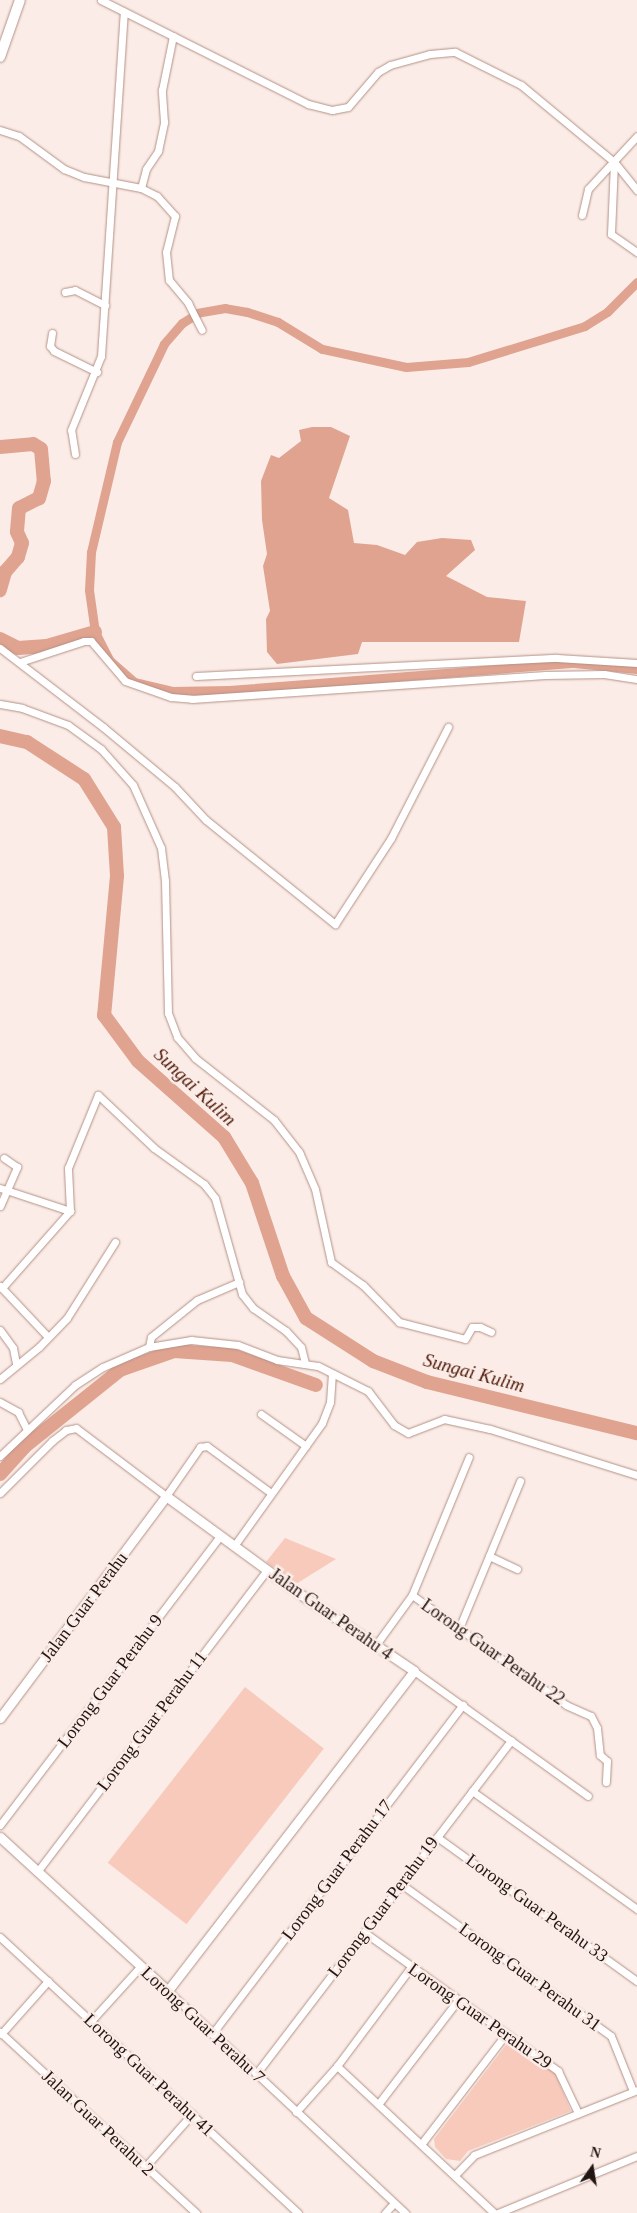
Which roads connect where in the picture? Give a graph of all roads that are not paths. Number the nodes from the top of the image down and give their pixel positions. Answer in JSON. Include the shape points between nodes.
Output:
{"nodes":[{"id":1,"x":20,"y":0,"type":"edge"},
{"id":2,"x":101,"y":0,"type":"edge"},
{"id":3,"x":124,"y":12,"type":"junction"},
{"id":4,"x":173,"y":36,"type":"junction"},
{"id":5,"x":0,"y":58,"type":"edge"},
{"id":6,"x":0,"y":130,"type":"edge"},
{"id":7,"x":637,"y":136,"type":"edge"},
{"id":8,"x":614,"y":162,"type":"junction"},
{"id":9,"x":113,"y":182,"type":"junction"},
{"id":10,"x":142,"y":188,"type":"junction"},
{"id":11,"x":637,"y":190,"type":"edge"},
{"id":12,"x":582,"y":215,"type":"dead end"},
{"id":13,"x":637,"y":252,"type":"edge"},
{"id":14,"x":65,"y":292,"type":"dead end"},
{"id":15,"x":105,"y":305,"type":"junction"},
{"id":16,"x":202,"y":330,"type":"dead end"},
{"id":17,"x":52,"y":333,"type":"dead end"},
{"id":18,"x":98,"y":372,"type":"junction"},
{"id":19,"x":75,"y":454,"type":"dead end"},
{"id":20,"x":0,"y":648,"type":"edge"},
{"id":21,"x":20,"y":662,"type":"junction"},
{"id":22,"x":637,"y":662,"type":"edge"},
{"id":23,"x":196,"y":676,"type":"dead end"},
{"id":24,"x":637,"y":679,"type":"edge"},
{"id":25,"x":0,"y":704,"type":"edge"},
{"id":26,"x":448,"y":727,"type":"dead end"},
{"id":27,"x":4,"y":1158,"type":"dead end"},
{"id":28,"x":3,"y":1189,"type":"edge"},
{"id":29,"x":0,"y":1206,"type":"edge"},
{"id":30,"x":70,"y":1211,"type":"junction"},
{"id":31,"x":115,"y":1242,"type":"dead end"},
{"id":32,"x":239,"y":1282,"type":"junction"},
{"id":33,"x":1,"y":1287,"type":"edge"},
{"id":34,"x":0,"y":1330,"type":"edge"},
{"id":35,"x":491,"y":1332,"type":"dead end"},
{"id":36,"x":48,"y":1337,"type":"junction"},
{"id":37,"x":149,"y":1347,"type":"junction"},
{"id":38,"x":305,"y":1362,"type":"junction"},
{"id":39,"x":16,"y":1363,"type":"junction"},
{"id":40,"x":332,"y":1375,"type":"junction"},
{"id":41,"x":0,"y":1379,"type":"edge"},
{"id":42,"x":0,"y":1402,"type":"edge"},
{"id":43,"x":261,"y":1414,"type":"dead end"},
{"id":44,"x":27,"y":1430,"type":"junction"},
{"id":45,"x":306,"y":1446,"type":"junction"},
{"id":46,"x":0,"y":1456,"type":"edge"},
{"id":47,"x":469,"y":1457,"type":"dead end"},
{"id":48,"x":637,"y":1475,"type":"edge"},
{"id":49,"x":520,"y":1481,"type":"dead end"},
{"id":50,"x":0,"y":1493,"type":"edge"},
{"id":51,"x":271,"y":1493,"type":"junction"},
{"id":52,"x":166,"y":1496,"type":"junction"},
{"id":53,"x":220,"y":1536,"type":"junction"},
{"id":54,"x":234,"y":1546,"type":"junction"},
{"id":55,"x":489,"y":1556,"type":"junction"},
{"id":56,"x":517,"y":1569,"type":"dead end"},
{"id":57,"x":267,"y":1570,"type":"junction"},
{"id":58,"x":412,"y":1595,"type":"junction"},
{"id":59,"x":460,"y":1626,"type":"junction"},
{"id":60,"x":375,"y":1646,"type":"junction"},
{"id":61,"x":414,"y":1671,"type":"junction"},
{"id":62,"x":462,"y":1705,"type":"junction"},
{"id":63,"x":0,"y":1718,"type":"edge"},
{"id":64,"x":511,"y":1740,"type":"junction"},
{"id":65,"x":606,"y":1782,"type":"dead end"},
{"id":66,"x":472,"y":1791,"type":"junction"},
{"id":67,"x":588,"y":1796,"type":"dead end"},
{"id":68,"x":0,"y":1825,"type":"edge"},
{"id":69,"x":0,"y":1837,"type":"edge"},
{"id":70,"x":437,"y":1837,"type":"junction"},
{"id":71,"x":37,"y":1872,"type":"junction"},
{"id":72,"x":401,"y":1884,"type":"junction"},
{"id":73,"x":637,"y":1909,"type":"edge"},
{"id":74,"x":364,"y":1932,"type":"junction"},
{"id":75,"x":0,"y":1937,"type":"edge"},
{"id":76,"x":140,"y":1967,"type":"junction"},
{"id":77,"x":411,"y":1967,"type":"junction"},
{"id":78,"x":637,"y":1980,"type":"edge"},
{"id":79,"x":48,"y":1981,"type":"junction"},
{"id":80,"x":168,"y":1991,"type":"junction"},
{"id":81,"x":458,"y":2000,"type":"junction"},
{"id":82,"x":91,"y":2021,"type":"junction"},
{"id":83,"x":1,"y":2033,"type":"edge"},
{"id":84,"x":212,"y":2034,"type":"junction"},
{"id":85,"x":506,"y":2034,"type":"junction"},
{"id":86,"x":336,"y":2066,"type":"junction"},
{"id":87,"x":256,"y":2074,"type":"junction"},
{"id":88,"x":635,"y":2090,"type":"edge"},
{"id":89,"x":380,"y":2103,"type":"junction"},
{"id":90,"x":296,"y":2112,"type":"junction"},
{"id":91,"x":578,"y":2113,"type":"junction"},
{"id":92,"x":192,"y":2114,"type":"junction"},
{"id":93,"x":422,"y":2143,"type":"junction"},
{"id":94,"x":637,"y":2156,"type":"edge"},
{"id":95,"x":145,"y":2167,"type":"junction"},
{"id":96,"x":455,"y":2175,"type":"junction"},
{"id":97,"x":394,"y":2203,"type":"junction"},
{"id":98,"x":196,"y":2213,"type":"edge"},
{"id":99,"x":298,"y":2213,"type":"edge"},
{"id":100,"x":386,"y":2213,"type":"edge"},
{"id":101,"x":405,"y":2213,"type":"edge"},
{"id":102,"x":494,"y":2213,"type":"edge"},
{"id":103,"x":498,"y":2213,"type":"edge"}],
"edges":[{"from":1,"to":5,"type":"main road"},
{"from":2,"to":3,"type":"street"},
{"from":3,"to":4,"type":"street"},
{"from":3,"to":9,"type":"street"},
{"from":4,"to":8,"type":"street","via":[[308,104],[332,110],[348,107],[378,72],[390,65],[430,54],[455,52],[521,85]]},
{"from":4,"to":10,"type":"street","via":[[162,90],[164,122],[158,151],[146,169]]},
{"from":6,"to":9,"type":"street","via":[[20,136],[64,168],[84,177]]},
{"from":7,"to":8,"type":"street"},
{"from":8,"to":11,"type":"street"},
{"from":8,"to":12,"type":"street","via":[[604,168],[588,189]]},
{"from":8,"to":13,"type":"street","via":[[611,234]]},
{"from":9,"to":10,"type":"street"},
{"from":9,"to":15,"type":"street"},
{"from":10,"to":16,"type":"street","via":[[157,196],[175,216],[166,252],[169,280],[196,315]]},
{"from":14,"to":15,"type":"street","via":[[74,290]]},
{"from":15,"to":18,"type":"street"},
{"from":17,"to":18,"type":"street","via":[[50,346],[54,351]]},
{"from":18,"to":19,"type":"street","via":[[71,430]]},
{"from":20,"to":21,"type":"street"},
{"from":21,"to":24,"type":"street","via":[[91,641],[125,681],[172,697],[192,699],[545,674],[604,674]]},
{"from":21,"to":26,"type":"street","via":[[110,733],[174,787],[206,820],[335,924],[391,838]]},
{"from":22,"to":23,"type":"street","via":[[557,658]]},
{"from":25,"to":35,"type":"street","via":[[22,708],[68,725],[101,749],[133,785],[161,848],[165,881],[168,1013],[177,1037],[195,1058],[274,1120],[299,1152],[315,1189],[326,1252],[331,1262],[362,1285],[399,1322],[465,1339],[472,1327]]},
{"from":27,"to":28,"type":"street","via":[[17,1167]]},
{"from":28,"to":29,"type":"street"},
{"from":28,"to":30,"type":"street"},
{"from":30,"to":32,"type":"street","via":[[68,1168],[98,1095],[154,1148],[204,1184],[215,1198]]},
{"from":30,"to":33,"type":"street"},
{"from":31,"to":36,"type":"street","via":[[67,1318]]},
{"from":32,"to":37,"type":"street","via":[[197,1300],[151,1337]]},
{"from":32,"to":38,"type":"street","via":[[242,1294],[253,1308],[286,1331],[301,1347]]},
{"from":33,"to":36,"type":"street"},
{"from":34,"to":39,"type":"street","via":[[13,1348]]},
{"from":36,"to":39,"type":"street"},
{"from":37,"to":38,"type":"street","via":[[168,1342],[217,1342],[238,1345],[277,1360]]},
{"from":37,"to":44,"type":"street","via":[[103,1367],[75,1385]]},
{"from":38,"to":40,"type":"street"},
{"from":39,"to":41,"type":"street"},
{"from":40,"to":45,"type":"street","via":[[330,1402],[322,1423]]},
{"from":40,"to":48,"type":"street","via":[[368,1391],[394,1425],[408,1433],[444,1419],[490,1429]]},
{"from":42,"to":44,"type":"street","via":[[18,1412]]},
{"from":43,"to":45,"type":"street"},
{"from":44,"to":46,"type":"street"},
{"from":45,"to":51,"type":"street"},
{"from":47,"to":58,"type":"street"},
{"from":49,"to":55,"type":"street"},
{"from":50,"to":52,"type":"street","name":"Jalan Guar Perahu 4","via":[[52,1441],[66,1430],[76,1428]]},
{"from":51,"to":52,"type":"street","via":[[207,1446],[200,1448]]},
{"from":51,"to":54,"type":"street"},
{"from":52,"to":53,"type":"street","name":"Jalan Guar Perahu 4"},
{"from":52,"to":63,"type":"street","name":"Jalan Guar Perahu"},
{"from":53,"to":54,"type":"street","name":"Jalan Guar Perahu 4"},
{"from":53,"to":68,"type":"street","name":"Lorong Guar Perahu 9"},
{"from":54,"to":57,"type":"street","name":"Jalan Guar Perahu 4"},
{"from":55,"to":56,"type":"street"},
{"from":55,"to":59,"type":"street"},
{"from":57,"to":60,"type":"street","name":"Jalan Guar Perahu 4"},
{"from":57,"to":71,"type":"street","name":"Lorong Guar Perahu 11"},
{"from":58,"to":59,"type":"street","name":"Lorong Guar Perahu 22"},
{"from":58,"to":60,"type":"street"},
{"from":59,"to":65,"type":"street","name":"Lorong Guar Perahu 22","via":[[575,1710],[591,1716],[600,1755],[607,1761]]},
{"from":60,"to":61,"type":"street","name":"Jalan Guar Perahu 4"},
{"from":61,"to":62,"type":"street","name":"Jalan Guar Perahu 4"},
{"from":61,"to":80,"type":"street"},
{"from":62,"to":64,"type":"street","name":"Jalan Guar Perahu 4"},
{"from":62,"to":84,"type":"street","name":"Lorong Guar Perahu 17"},
{"from":64,"to":66,"type":"street","name":"Lorong Guar Perahu 19"},
{"from":64,"to":67,"type":"street","name":"Jalan Guar Perahu 4"},
{"from":66,"to":70,"type":"street","name":"Lorong Guar Perahu 19"},
{"from":66,"to":73,"type":"street"},
{"from":69,"to":71,"type":"street","name":"Lorong Guar Perahu 7"},
{"from":70,"to":72,"type":"street","name":"Lorong Guar Perahu 19"},
{"from":70,"to":78,"type":"street","name":"Lorong Guar Perahu 33"},
{"from":71,"to":76,"type":"street","name":"Lorong Guar Perahu 7"},
{"from":72,"to":74,"type":"street","name":"Lorong Guar Perahu 19"},
{"from":72,"to":88,"type":"street","name":"Lorong Guar Perahu 31","via":[[611,2036]]},
{"from":74,"to":77,"type":"street","name":"Lorong Guar Perahu 29"},
{"from":74,"to":87,"type":"street","name":"Lorong Guar Perahu 19"},
{"from":75,"to":79,"type":"street","name":"Lorong Guar Perahu 41"},
{"from":76,"to":80,"type":"street","name":"Lorong Guar Perahu 7"},
{"from":76,"to":82,"type":"street"},
{"from":77,"to":81,"type":"street","name":"Lorong Guar Perahu 29"},
{"from":77,"to":86,"type":"street"},
{"from":79,"to":82,"type":"street","name":"Lorong Guar Perahu 41"},
{"from":79,"to":83,"type":"street"},
{"from":80,"to":84,"type":"street","name":"Lorong Guar Perahu 7"},
{"from":81,"to":85,"type":"street","name":"Lorong Guar Perahu 29"},
{"from":81,"to":89,"type":"street"},
{"from":82,"to":92,"type":"street","name":"Lorong Guar Perahu 41"},
{"from":83,"to":95,"type":"street","name":"Jalan Guar Perahu 2"},
{"from":84,"to":87,"type":"street","name":"Lorong Guar Perahu 7"},
{"from":85,"to":91,"type":"street","name":"Lorong Guar Perahu 29","via":[[558,2071]]},
{"from":85,"to":93,"type":"street"},
{"from":86,"to":89,"type":"street"},
{"from":86,"to":90,"type":"street"},
{"from":87,"to":90,"type":"street","name":"Lorong Guar Perahu 7"},
{"from":88,"to":91,"type":"street"},
{"from":89,"to":93,"type":"street"},
{"from":90,"to":97,"type":"street","name":"Lorong Guar Perahu 7"},
{"from":91,"to":96,"type":"street","via":[[474,2155]]},
{"from":92,"to":95,"type":"street"},
{"from":92,"to":99,"type":"street","name":"Lorong Guar Perahu 41"},
{"from":93,"to":96,"type":"street"},
{"from":94,"to":103,"type":"street"},
{"from":95,"to":98,"type":"street","name":"Jalan Guar Perahu 2"},
{"from":96,"to":102,"type":"street"},
{"from":97,"to":100,"type":"street"},
{"from":97,"to":101,"type":"street","name":"Lorong Guar Perahu 7"}]}
